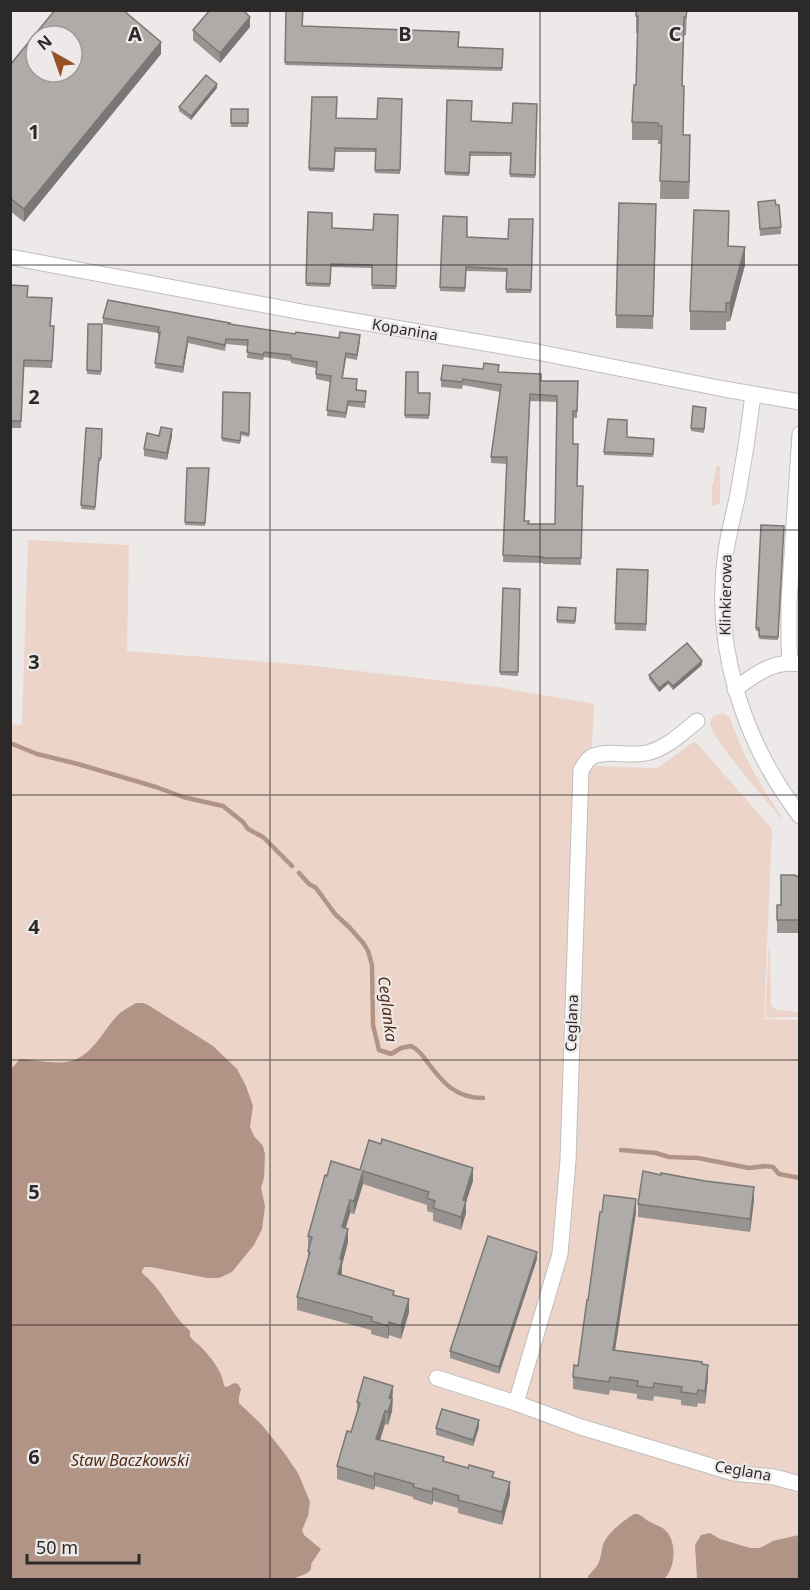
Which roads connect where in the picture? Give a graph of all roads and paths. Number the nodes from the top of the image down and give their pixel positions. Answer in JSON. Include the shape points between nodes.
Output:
{"nodes":[{"id":1,"x":10,"y":257,"type":"edge"},
{"id":2,"x":753,"y":394,"type":"junction"},
{"id":3,"x":800,"y":402,"type":"edge"},
{"id":4,"x":800,"y":434,"type":"edge"},
{"id":5,"x":795,"y":663,"type":"edge"},
{"id":6,"x":735,"y":689,"type":"junction"},
{"id":7,"x":697,"y":721,"type":"dead end"},
{"id":8,"x":800,"y":816,"type":"edge"},
{"id":9,"x":437,"y":1378,"type":"dead end"},
{"id":10,"x":516,"y":1402,"type":"junction"},
{"id":11,"x":800,"y":1484,"type":"edge"}],
"edges":[{"from":1,"to":2,"type":"street","name":"Kopanina"},
{"from":2,"to":3,"type":"street","name":"Kopanina"},
{"from":2,"to":6,"type":"street","name":"Klinkierowa","via":[[723,579],[725,636]]},
{"from":4,"to":5,"type":"street","via":[[789,601],[789,645]]},
{"from":5,"to":6,"type":"street","via":[[767,668]]},
{"from":6,"to":8,"type":"street","name":"Klinkierowa","via":[[760,754]]},
{"from":7,"to":10,"type":"street","name":"Ceglana","via":[[650,752],[602,753],[588,759],[581,770],[568,1154],[560,1254]]},
{"from":9,"to":10,"type":"street","name":"Ceglana"},
{"from":10,"to":11,"type":"street","name":"Ceglana","via":[[581,1427],[734,1473]]}]}
